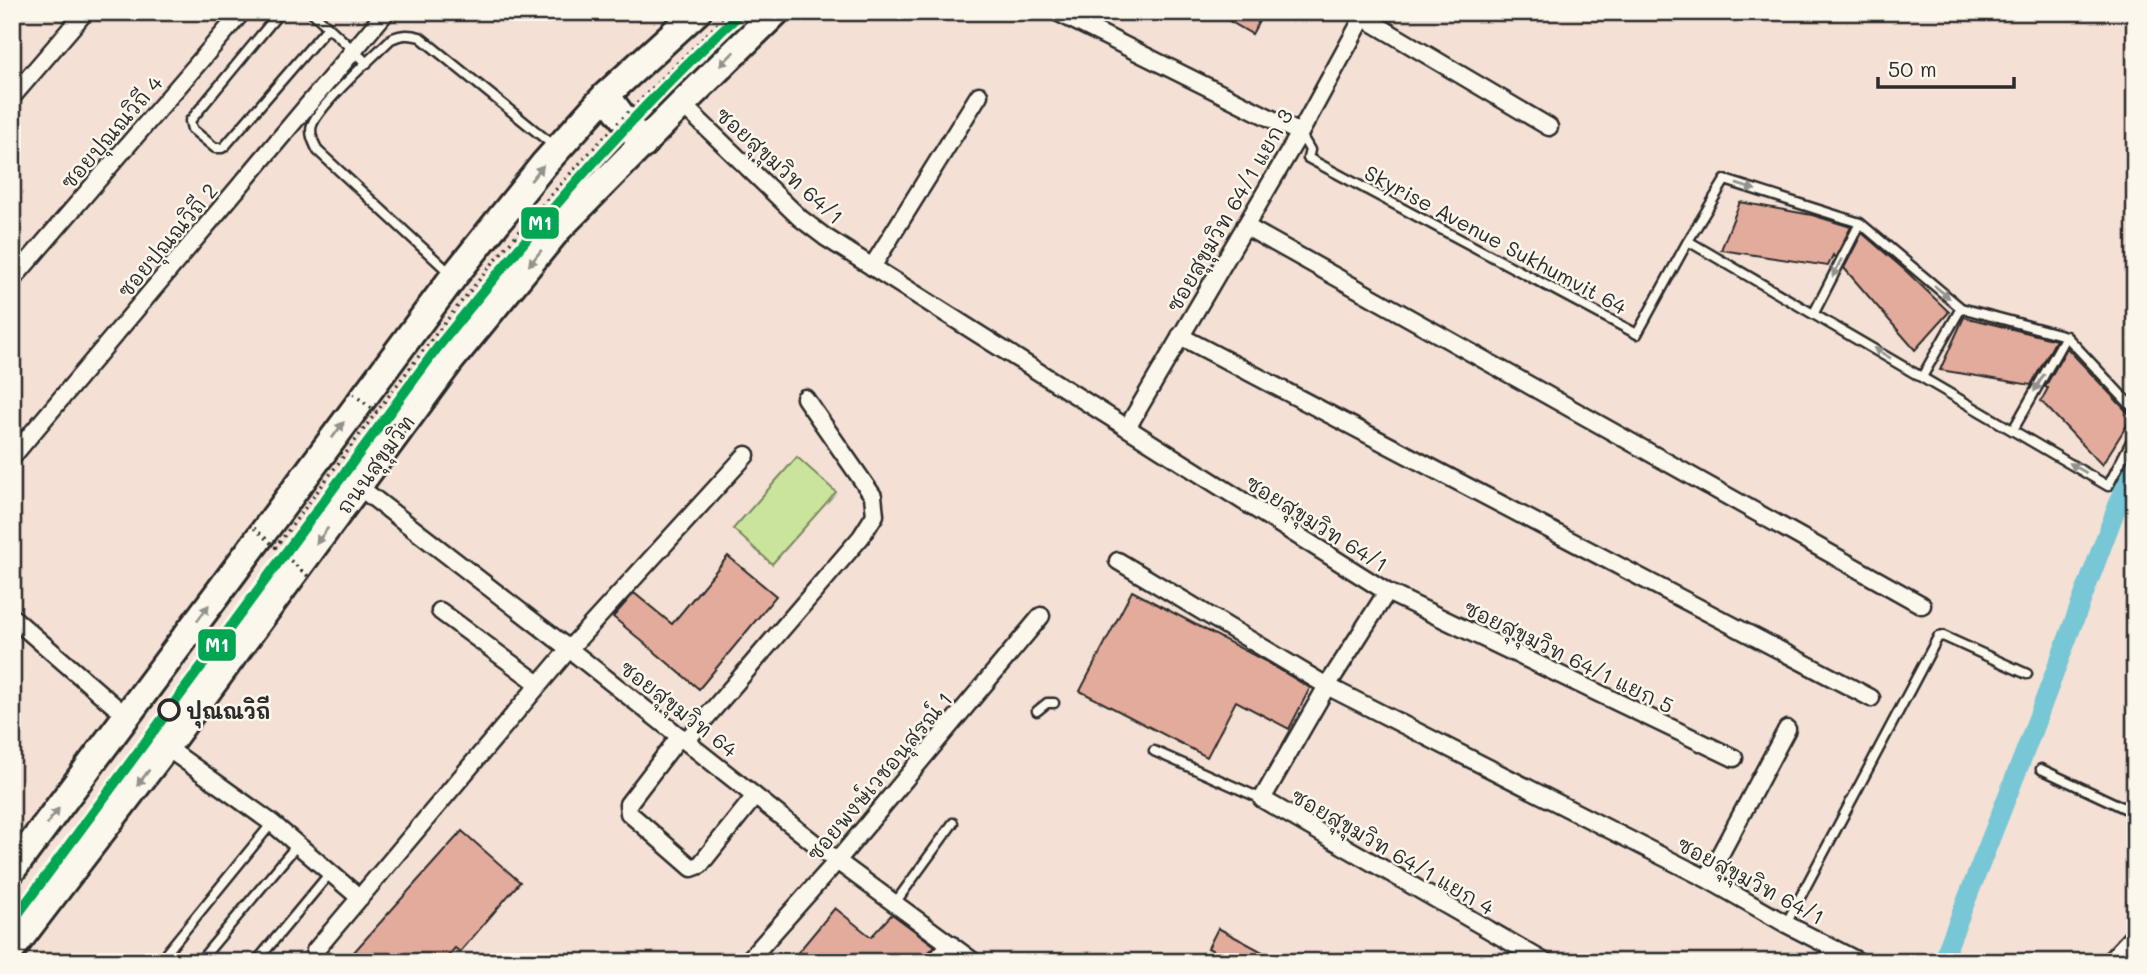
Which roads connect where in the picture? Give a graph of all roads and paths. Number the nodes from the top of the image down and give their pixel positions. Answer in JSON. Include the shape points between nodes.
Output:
{"nodes":[{"id":1,"x":85,"y":12,"type":"edge"},
{"id":2,"x":242,"y":12,"type":"edge"},
{"id":3,"x":280,"y":12,"type":"edge"},
{"id":4,"x":312,"y":12,"type":"edge"},
{"id":5,"x":386,"y":12,"type":"edge"},
{"id":6,"x":697,"y":12,"type":"edge"},
{"id":7,"x":730,"y":12,"type":"edge"},
{"id":8,"x":776,"y":12,"type":"edge"},
{"id":9,"x":1056,"y":12,"type":"edge"},
{"id":10,"x":1364,"y":14,"type":"edge"},
{"id":11,"x":328,"y":27,"type":"junction"},
{"id":12,"x":354,"y":51,"type":"junction"},
{"id":13,"x":367,"y":63,"type":"junction"},
{"id":14,"x":607,"y":95,"type":"junction"},
{"id":15,"x":979,"y":96,"type":"dead end"},
{"id":16,"x":12,"y":97,"type":"edge"},
{"id":17,"x":682,"y":104,"type":"junction"},
{"id":18,"x":1549,"y":127,"type":"dead end"},
{"id":19,"x":1300,"y":132,"type":"junction"},
{"id":20,"x":643,"y":145,"type":"junction"},
{"id":21,"x":558,"y":149,"type":"junction"},
{"id":22,"x":1860,"y":223,"type":"junction"},
{"id":23,"x":1245,"y":226,"type":"junction"},
{"id":24,"x":1688,"y":241,"type":"junction"},
{"id":25,"x":872,"y":267,"type":"junction"},
{"id":26,"x":454,"y":276,"type":"junction"},
{"id":27,"x":12,"y":280,"type":"edge"},
{"id":28,"x":1961,"y":308,"type":"junction"},
{"id":29,"x":1814,"y":313,"type":"junction"},
{"id":30,"x":1180,"y":336,"type":"junction"},
{"id":31,"x":2066,"y":336,"type":"junction"},
{"id":32,"x":1922,"y":377,"type":"junction"},
{"id":33,"x":353,"y":394,"type":"dead end"},
{"id":34,"x":805,"y":398,"type":"dead end"},
{"id":35,"x":2135,"y":410,"type":"edge"},
{"id":36,"x":377,"y":412,"type":"junction"},
{"id":37,"x":1127,"y":428,"type":"junction"},
{"id":38,"x":2013,"y":430,"type":"junction"},
{"id":39,"x":2135,"y":434,"type":"edge"},
{"id":40,"x":408,"y":436,"type":"dead end"},
{"id":41,"x":746,"y":455,"type":"dead end"},
{"id":42,"x":12,"y":457,"type":"edge"},
{"id":43,"x":358,"y":486,"type":"junction"},
{"id":44,"x":254,"y":528,"type":"dead end"},
{"id":45,"x":275,"y":548,"type":"junction"},
{"id":46,"x":1118,"y":561,"type":"dead end"},
{"id":47,"x":310,"y":579,"type":"dead end"},
{"id":48,"x":1387,"y":592,"type":"junction"},
{"id":49,"x":1922,"y":605,"type":"dead end"},
{"id":50,"x":440,"y":611,"type":"dead end"},
{"id":51,"x":1041,"y":616,"type":"dead end"},
{"id":52,"x":12,"y":617,"type":"edge"},
{"id":53,"x":569,"y":649,"type":"junction"},
{"id":54,"x":2027,"y":674,"type":"dead end"},
{"id":55,"x":539,"y":684,"type":"junction"},
{"id":56,"x":1327,"y":686,"type":"junction"},
{"id":57,"x":1871,"y":698,"type":"dead end"},
{"id":58,"x":1054,"y":703,"type":"dead end"},
{"id":59,"x":1037,"y":711,"type":"dead end"},
{"id":60,"x":127,"y":716,"type":"junction"},
{"id":61,"x":1787,"y":729,"type":"dead end"},
{"id":62,"x":683,"y":739,"type":"junction"},
{"id":63,"x":166,"y":747,"type":"junction"},
{"id":64,"x":1154,"y":751,"type":"dead end"},
{"id":65,"x":1734,"y":758,"type":"dead end"},
{"id":66,"x":2041,"y":769,"type":"dead end"},
{"id":67,"x":755,"y":796,"type":"junction"},
{"id":68,"x":1262,"y":799,"type":"junction"},
{"id":69,"x":2135,"y":813,"type":"edge"},
{"id":70,"x":272,"y":823,"type":"junction"},
{"id":71,"x":953,"y":823,"type":"dead end"},
{"id":72,"x":297,"y":845,"type":"junction"},
{"id":73,"x":837,"y":860,"type":"junction"},
{"id":74,"x":12,"y":870,"type":"edge"},
{"id":75,"x":330,"y":873,"type":"junction"},
{"id":76,"x":1707,"y":879,"type":"junction"},
{"id":77,"x":360,"y":898,"type":"junction"},
{"id":78,"x":895,"y":903,"type":"junction"},
{"id":79,"x":1786,"y":924,"type":"junction"},
{"id":80,"x":2135,"y":934,"type":"edge"},
{"id":81,"x":951,"y":944,"type":"junction"},
{"id":82,"x":12,"y":949,"type":"edge"},
{"id":83,"x":315,"y":951,"type":"dead end"},
{"id":84,"x":159,"y":962,"type":"edge"},
{"id":85,"x":199,"y":962,"type":"edge"},
{"id":86,"x":256,"y":962,"type":"edge"},
{"id":87,"x":747,"y":962,"type":"edge"},
{"id":88,"x":934,"y":962,"type":"edge"},
{"id":89,"x":974,"y":962,"type":"edge"},
{"id":90,"x":1545,"y":962,"type":"edge"},
{"id":91,"x":1860,"y":962,"type":"edge"},
{"id":92,"x":2109,"y":962,"type":"edge"}],
"edges":[{"from":1,"to":16,"type":"street"},
{"from":2,"to":27,"type":"street","name":"ซอยปุณณวิถี 4"},
{"from":3,"to":11,"type":"lane","via":[[190,121],[192,129],[215,148],[225,146]]},
{"from":4,"to":11,"type":"lane"},
{"from":5,"to":12,"type":"street","name":"ซอยปุณณวิถี 2"},
{"from":6,"to":14,"type":"main road"},
{"from":7,"to":36,"type":"path","bridge":true,"via":[[613,126],[519,232]]},
{"from":8,"to":17,"type":"main road","name":"ถนนสุขุมวิท","one_way":true},
{"from":9,"to":19,"type":"street"},
{"from":10,"to":18,"type":"street"},
{"from":10,"to":19,"type":"street","name":"ซอยสุขุมวิท 64/1 แยก 3"},
{"from":11,"to":12,"type":"lane"},
{"from":12,"to":13,"type":"lane"},
{"from":12,"to":42,"type":"street","name":"ซอยปุณณวิถี 2"},
{"from":13,"to":21,"type":"lane","via":[[401,34],[420,37]]},
{"from":13,"to":26,"type":"lane","via":[[320,111],[311,127],[312,141]]},
{"from":14,"to":20,"type":"main road"},
{"from":14,"to":21,"type":"main road"},
{"from":15,"to":25,"type":"street"},
{"from":17,"to":20,"type":"main road","name":"ถนนสุขุมวิท"},
{"from":17,"to":25,"type":"street","name":"ซอยสุขุมวิท 64/1","via":[[800,218]]},
{"from":19,"to":23,"type":"street","name":"ซอยสุขุมวิท 64/1 แยก 3"},
{"from":19,"to":24,"type":"lane","name":"Skyrise Avenue Sukhumvit 64","via":[[1310,150],[1308,158],[1637,334]]},
{"from":20,"to":43,"type":"main road","name":"ถนนสุขุมวิท","one_way":true,"via":[[559,228],[450,361]]},
{"from":26,"to":21,"type":"main road","one_way":true},
{"from":24,"to":22,"type":"lane","one_way":true,"via":[[1724,180]]},
{"from":22,"to":28,"type":"lane","one_way":true},
{"from":22,"to":29,"type":"lane","one_way":true},
{"from":23,"to":30,"type":"street","name":"ซอยสุขุมวิท 64/1 แยก 3"},
{"from":23,"to":49,"type":"street"},
{"from":24,"to":29,"type":"lane"},
{"from":25,"to":37,"type":"street","name":"ซอยสุขุมวิท 64/1"},
{"from":60,"to":26,"type":"main road","one_way":true},
{"from":28,"to":31,"type":"lane"},
{"from":28,"to":32,"type":"lane"},
{"from":32,"to":29,"type":"lane","one_way":true},
{"from":30,"to":37,"type":"street","name":"ซอยสุขุมวิท 64/1 แยก 3"},
{"from":30,"to":57,"type":"street"},
{"from":31,"to":35,"type":"lane"},
{"from":31,"to":38,"type":"lane","one_way":true},
{"from":32,"to":38,"type":"lane"},
{"from":33,"to":36,"type":"path","bridge":true},
{"from":34,"to":62,"type":"street","via":[[873,496],[875,514],[861,537]]},
{"from":36,"to":40,"type":"path","bridge":true},
{"from":36,"to":45,"type":"path","bridge":true},
{"from":37,"to":48,"type":"street","name":"ซอยสุขุมวิท 64/1"},
{"from":39,"to":38,"type":"lane","one_way":true,"via":[[2108,486]]},
{"from":41,"to":53,"type":"street"},
{"from":43,"to":53,"type":"street","name":"ซอยสุขุมวิท 64"},
{"from":43,"to":63,"type":"main road","name":"ถนนสุขุมวิท","one_way":true},
{"from":44,"to":45,"type":"path","bridge":true},
{"from":45,"to":47,"type":"path","bridge":true},
{"from":46,"to":56,"type":"street"},
{"from":48,"to":56,"type":"street","name":"ซอยสุขุมวิท 64/1"},
{"from":48,"to":65,"type":"street","name":"ซอยสุขุมวิท 64/1 แยก 5"},
{"from":50,"to":55,"type":"street"},
{"from":51,"to":73,"type":"street","name":"ซอยพงษ์เวชอนุสรณ์ 1"},
{"from":52,"to":60,"type":"street"},
{"from":53,"to":55,"type":"street"},
{"from":53,"to":62,"type":"street","name":"ซอยสุขุมวิท 64"},
{"from":54,"to":79,"type":"lane","via":[[1938,637]]},
{"from":55,"to":77,"type":"street"},
{"from":56,"to":68,"type":"street","name":"ซอยสุขุมวิท 64/1 แยก 4"},
{"from":56,"to":76,"type":"street","name":"ซอยสุขุมวิท 64/1"},
{"from":58,"to":59,"type":"lane"},
{"from":74,"to":60,"type":"main road","one_way":true},
{"from":61,"to":76,"type":"street"},
{"from":62,"to":67,"type":"street","name":"ซอยสุขุมวิท 64"},
{"from":62,"to":67,"type":"street","via":[[628,804],[629,813],[692,868],[700,865]]},
{"from":63,"to":70,"type":"street"},
{"from":63,"to":82,"type":"main road","name":"ถนนสุขุมวิท","one_way":true},
{"from":64,"to":68,"type":"lane"},
{"from":66,"to":69,"type":"lane"},
{"from":67,"to":73,"type":"street","name":"ซอยสุขุมวิท 64"},
{"from":68,"to":90,"type":"street","name":"ซอยสุขุมวิท 64/1 แยก 4"},
{"from":70,"to":72,"type":"street"},
{"from":70,"to":84,"type":"lane"},
{"from":71,"to":78,"type":"lane"},
{"from":72,"to":75,"type":"street"},
{"from":72,"to":85,"type":"lane"},
{"from":73,"to":78,"type":"street","name":"ซอยสุขุมวิท 64"},
{"from":73,"to":87,"type":"street","name":"ซอยพงษ์เวชอนุสรณ์ 1"},
{"from":75,"to":77,"type":"street"},
{"from":75,"to":86,"type":"lane"},
{"from":76,"to":79,"type":"street","name":"ซอยสุขุมวิท 64/1"},
{"from":77,"to":83,"type":"street"},
{"from":78,"to":81,"type":"street","name":"ซอยสุขุมวิท 64"},
{"from":79,"to":91,"type":"street","name":"ซอยสุขุมวิท 64/1"},
{"from":80,"to":92,"type":"street"},
{"from":81,"to":88,"type":"street"},
{"from":81,"to":89,"type":"street","name":"ซอยสุขุมวิท 64"}]}
